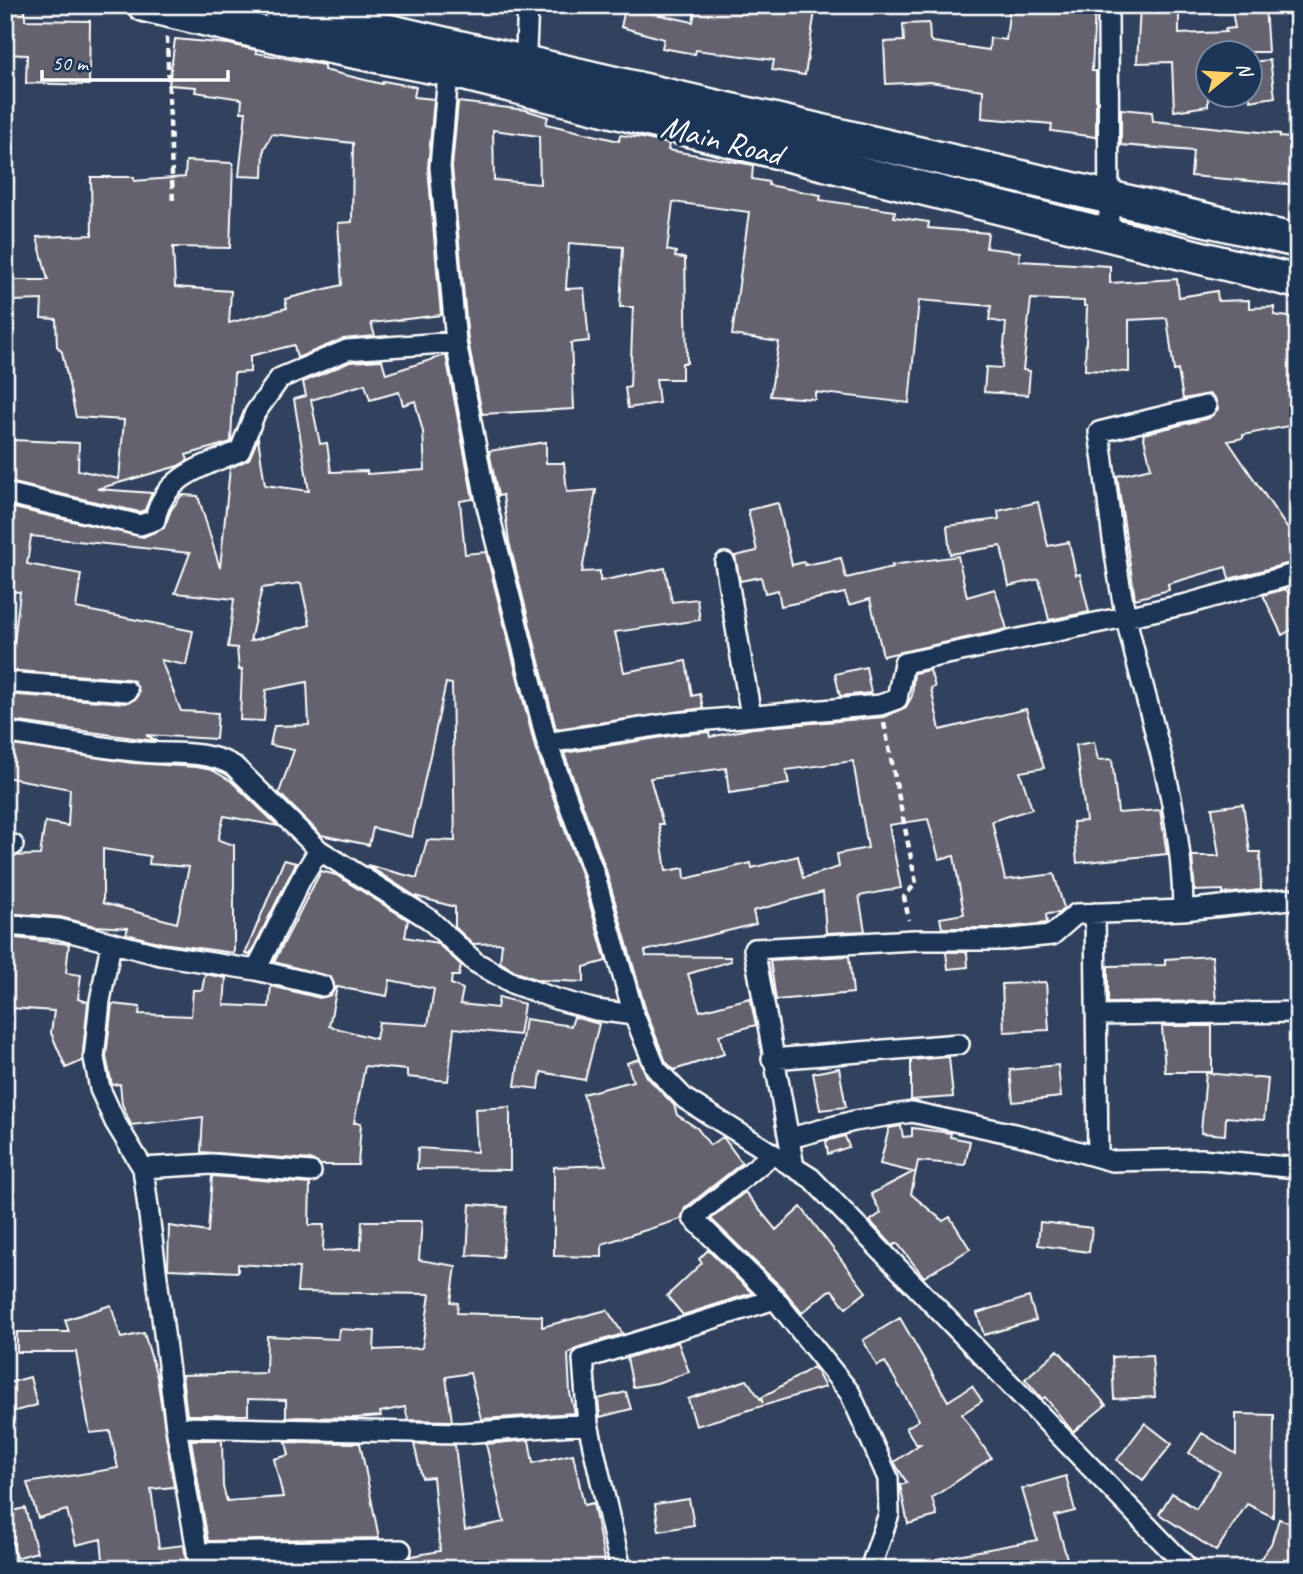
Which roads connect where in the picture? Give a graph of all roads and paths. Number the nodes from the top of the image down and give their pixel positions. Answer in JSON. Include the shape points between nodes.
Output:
{"nodes":[{"id":1,"x":276,"y":5,"type":"edge"},
{"id":2,"x":528,"y":5,"type":"edge"},
{"id":3,"x":1108,"y":5,"type":"edge"},
{"id":4,"x":154,"y":7,"type":"edge"},
{"id":5,"x":449,"y":57,"type":"junction"},
{"id":6,"x":524,"y":76,"type":"junction"},
{"id":7,"x":1108,"y":198,"type":"junction"},
{"id":8,"x":173,"y":204,"type":"dead end"},
{"id":9,"x":1109,"y":236,"type":"junction"},
{"id":10,"x":1298,"y":241,"type":"edge"},
{"id":11,"x":1298,"y":282,"type":"edge"},
{"id":12,"x":456,"y":342,"type":"junction"},
{"id":13,"x":1206,"y":406,"type":"dead end"},
{"id":14,"x":5,"y":493,"type":"edge"},
{"id":15,"x":725,"y":563,"type":"dead end"},
{"id":16,"x":1298,"y":573,"type":"edge"},
{"id":17,"x":1126,"y":616,"type":"junction"},
{"id":18,"x":5,"y":682,"type":"edge"},
{"id":19,"x":127,"y":691,"type":"dead end"},
{"id":20,"x":880,"y":705,"type":"junction"},
{"id":21,"x":751,"y":716,"type":"junction"},
{"id":22,"x":5,"y":732,"type":"edge"},
{"id":23,"x":547,"y":743,"type":"junction"},
{"id":24,"x":319,"y":850,"type":"junction"},
{"id":25,"x":1290,"y":899,"type":"dead end"},
{"id":26,"x":1183,"y":910,"type":"junction"},
{"id":27,"x":1095,"y":913,"type":"junction"},
{"id":28,"x":5,"y":925,"type":"edge"},
{"id":29,"x":914,"y":940,"type":"junction"},
{"id":30,"x":111,"y":944,"type":"junction"},
{"id":31,"x":256,"y":970,"type":"junction"},
{"id":32,"x":323,"y":986,"type":"dead end"},
{"id":33,"x":1298,"y":1012,"type":"edge"},
{"id":34,"x":634,"y":1015,"type":"junction"},
{"id":35,"x":1097,"y":1015,"type":"junction"},
{"id":36,"x":959,"y":1044,"type":"dead end"},
{"id":37,"x":772,"y":1059,"type":"junction"},
{"id":38,"x":790,"y":1138,"type":"junction"},
{"id":39,"x":773,"y":1154,"type":"junction"},
{"id":40,"x":1098,"y":1157,"type":"junction"},
{"id":41,"x":794,"y":1167,"type":"junction"},
{"id":42,"x":143,"y":1168,"type":"junction"},
{"id":43,"x":1298,"y":1168,"type":"edge"},
{"id":44,"x":311,"y":1172,"type":"dead end"},
{"id":45,"x":775,"y":1298,"type":"junction"},
{"id":46,"x":588,"y":1424,"type":"junction"},
{"id":47,"x":176,"y":1427,"type":"junction"},
{"id":48,"x":401,"y":1550,"type":"dead end"},
{"id":49,"x":199,"y":1561,"type":"edge"},
{"id":50,"x":621,"y":1569,"type":"edge"},
{"id":51,"x":870,"y":1569,"type":"edge"},
{"id":52,"x":1189,"y":1569,"type":"edge"}],
"edges":[{"from":1,"to":5,"type":"main road","name":"Main Road"},
{"from":2,"to":6,"type":"street"},
{"from":3,"to":7,"type":"street"},
{"from":4,"to":5,"type":"main road","name":"Main Road","via":[[280,37]]},
{"from":4,"to":8,"type":"path"},
{"from":5,"to":6,"type":"main road","name":"Main Road"},
{"from":5,"to":12,"type":"street","via":[[440,167]]},
{"from":6,"to":7,"type":"main road","name":"Main Road"},
{"from":6,"to":9,"type":"main road","name":"Main Road"},
{"from":7,"to":9,"type":"street"},
{"from":7,"to":10,"type":"main road","name":"Main Road"},
{"from":9,"to":11,"type":"main road","name":"Main Road"},
{"from":12,"to":14,"type":"street","via":[[347,350],[280,378],[255,413],[240,451],[173,483],[155,520],[140,525]]},
{"from":12,"to":23,"type":"street","via":[[487,506]]},
{"from":13,"to":17,"type":"street","via":[[1099,432]]},
{"from":15,"to":21,"type":"street"},
{"from":16,"to":17,"type":"street"},
{"from":17,"to":20,"type":"street","via":[[904,663],[897,699]]},
{"from":17,"to":26,"type":"street","via":[[1165,764],[1183,859]]},
{"from":18,"to":19,"type":"street"},
{"from":20,"to":21,"type":"street"},
{"from":20,"to":29,"type":"path","via":[[916,883],[904,897]]},
{"from":21,"to":23,"type":"street"},
{"from":22,"to":24,"type":"street","via":[[136,752],[220,758]]},
{"from":23,"to":34,"type":"street","via":[[594,873]]},
{"from":24,"to":31,"type":"street"},
{"from":24,"to":34,"type":"street","via":[[429,919],[475,962],[514,984],[596,1010]]},
{"from":25,"to":26,"type":"street"},
{"from":26,"to":27,"type":"street"},
{"from":27,"to":29,"type":"street","via":[[1076,914],[1052,934],[1002,940]]},
{"from":27,"to":35,"type":"street"},
{"from":28,"to":30,"type":"street","via":[[59,929]]},
{"from":29,"to":37,"type":"street","via":[[754,949]]},
{"from":30,"to":31,"type":"street"},
{"from":30,"to":42,"type":"street","via":[[94,1058],[105,1100]]},
{"from":31,"to":32,"type":"street"},
{"from":33,"to":35,"type":"street"},
{"from":34,"to":39,"type":"street","via":[[656,1069],[685,1099]]},
{"from":35,"to":40,"type":"street"},
{"from":36,"to":37,"type":"street"},
{"from":37,"to":38,"type":"street"},
{"from":38,"to":40,"type":"street","via":[[912,1112]]},
{"from":38,"to":41,"type":"street"},
{"from":39,"to":41,"type":"street"},
{"from":39,"to":45,"type":"street","via":[[693,1218]]},
{"from":40,"to":43,"type":"street","via":[[1112,1161],[1201,1159]]},
{"from":41,"to":52,"type":"street","via":[[811,1178]]},
{"from":42,"to":44,"type":"street","via":[[212,1164]]},
{"from":42,"to":47,"type":"street"},
{"from":45,"to":46,"type":"street","via":[[583,1359]]},
{"from":45,"to":51,"type":"street","via":[[850,1393],[888,1478],[889,1514]]},
{"from":46,"to":47,"type":"street","via":[[461,1433]]},
{"from":46,"to":50,"type":"street"},
{"from":47,"to":49,"type":"street"},
{"from":48,"to":49,"type":"street"}]}
